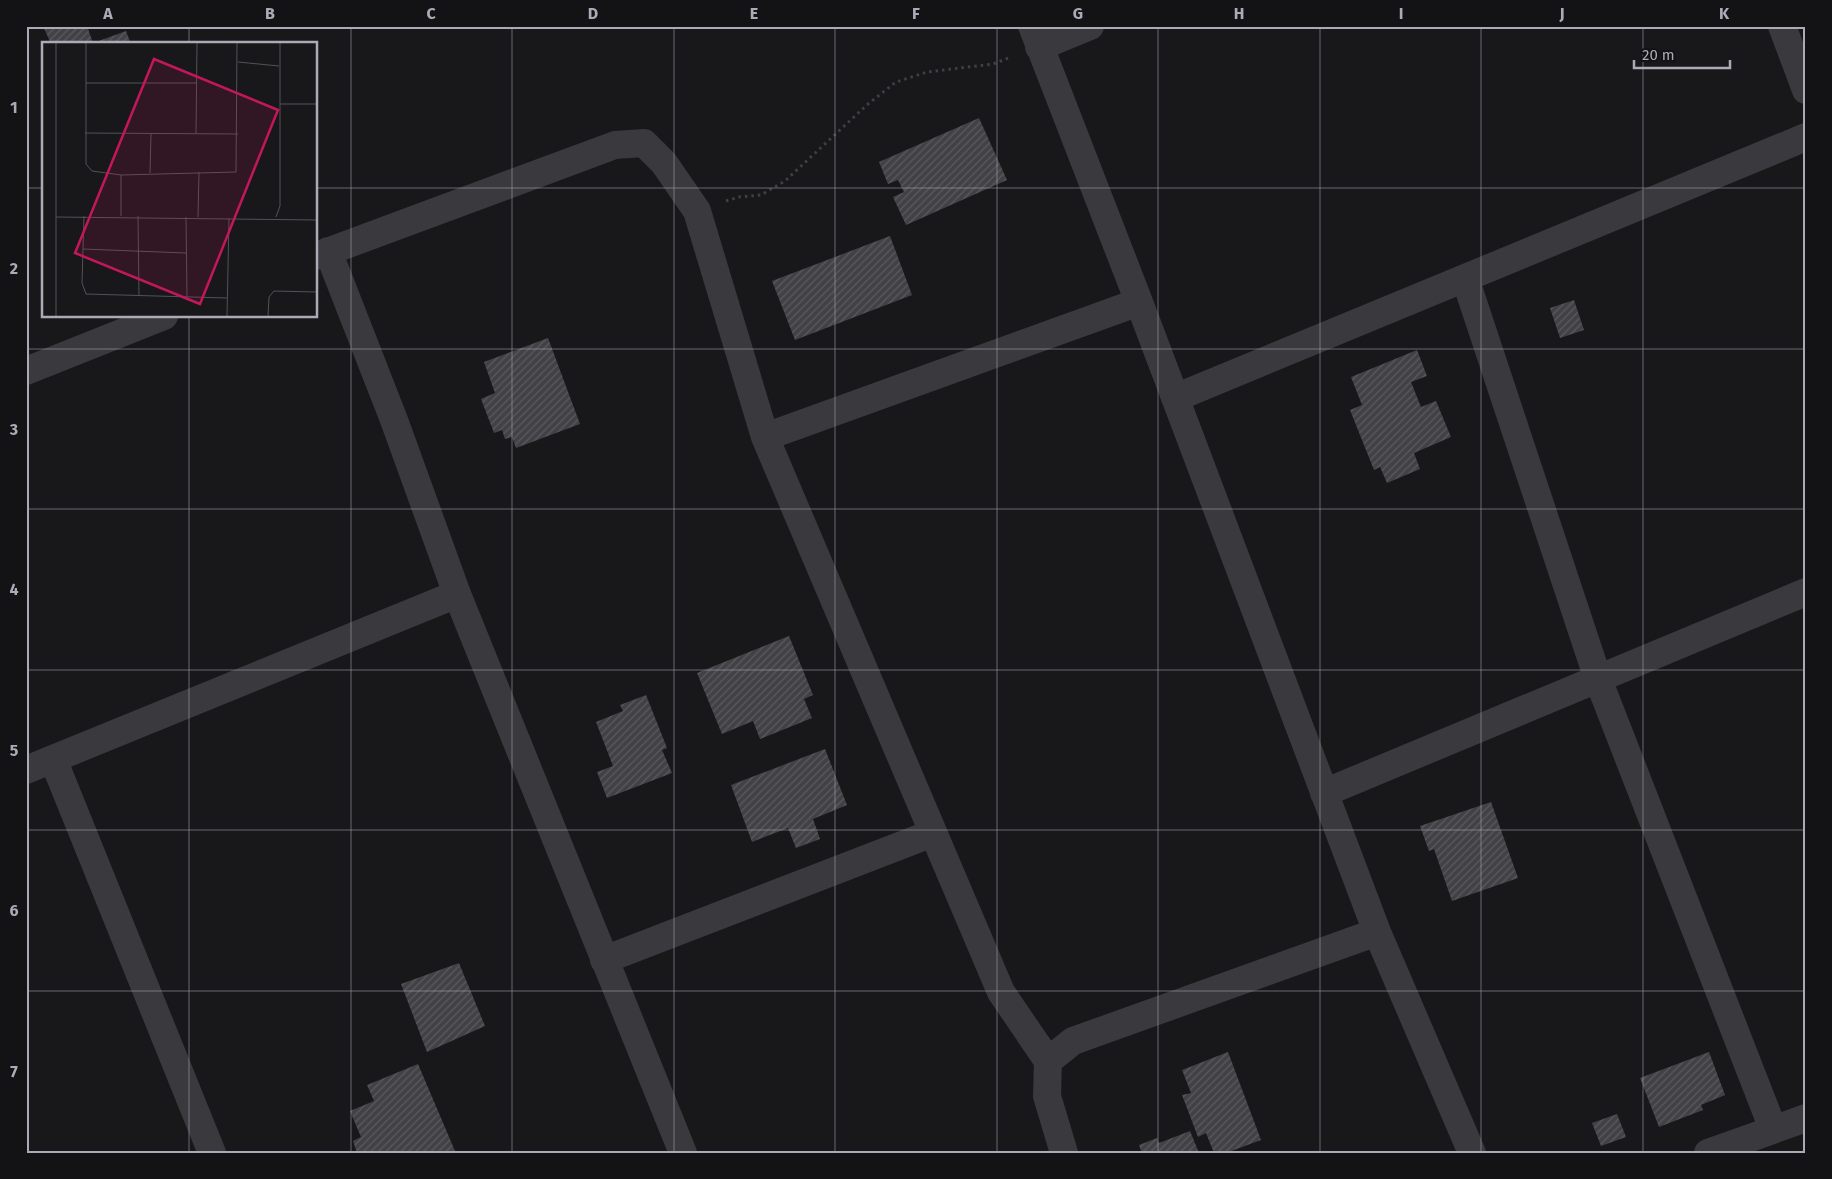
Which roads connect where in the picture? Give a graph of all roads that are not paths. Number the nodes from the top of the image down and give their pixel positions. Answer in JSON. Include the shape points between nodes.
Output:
{"nodes":[{"id":1,"x":1090,"y":26,"type":"edge"},
{"id":2,"x":1782,"y":26,"type":"edge"},
{"id":3,"x":1036,"y":37,"type":"edge"},
{"id":4,"x":1806,"y":90,"type":"edge"},
{"id":5,"x":1806,"y":137,"type":"edge"},
{"id":6,"x":322,"y":253,"type":"edge"},
{"id":7,"x":1465,"y":278,"type":"junction"},
{"id":8,"x":1139,"y":302,"type":"junction"},
{"id":9,"x":159,"y":318,"type":"edge"},
{"id":10,"x":26,"y":371,"type":"edge"},
{"id":11,"x":1175,"y":398,"type":"junction"},
{"id":12,"x":765,"y":437,"type":"junction"},
{"id":13,"x":1806,"y":592,"type":"edge"},
{"id":14,"x":456,"y":594,"type":"junction"},
{"id":15,"x":1598,"y":679,"type":"junction"},
{"id":16,"x":54,"y":759,"type":"junction"},
{"id":17,"x":26,"y":770,"type":"edge"},
{"id":18,"x":1324,"y":793,"type":"junction"},
{"id":19,"x":933,"y":832,"type":"junction"},
{"id":20,"x":1377,"y":932,"type":"junction"},
{"id":21,"x":604,"y":960,"type":"junction"},
{"id":22,"x":1048,"y":1061,"type":"junction"},
{"id":23,"x":1806,"y":1118,"type":"edge"},
{"id":24,"x":1773,"y":1129,"type":"junction"},
{"id":25,"x":212,"y":1153,"type":"edge"},
{"id":26,"x":683,"y":1153,"type":"edge"},
{"id":27,"x":1064,"y":1153,"type":"edge"},
{"id":28,"x":1472,"y":1153,"type":"edge"},
{"id":29,"x":1708,"y":1153,"type":"edge"}],
"edges":[{"from":1,"to":3,"type":"street"},
{"from":2,"to":4,"type":"street"},
{"from":3,"to":8,"type":"street"},
{"from":5,"to":7,"type":"street"},
{"from":6,"to":12,"type":"street","via":[[615,146],[644,143],[664,163],[697,211]]},
{"from":6,"to":14,"type":"street","via":[[394,420]]},
{"from":7,"to":11,"type":"street"},
{"from":7,"to":15,"type":"street"},
{"from":8,"to":11,"type":"street"},
{"from":8,"to":12,"type":"street"},
{"from":9,"to":10,"type":"street"},
{"from":11,"to":18,"type":"street"},
{"from":12,"to":19,"type":"street"},
{"from":13,"to":15,"type":"street"},
{"from":14,"to":16,"type":"street"},
{"from":14,"to":21,"type":"street"},
{"from":15,"to":18,"type":"street"},
{"from":15,"to":24,"type":"street"},
{"from":16,"to":17,"type":"street"},
{"from":16,"to":25,"type":"street"},
{"from":18,"to":20,"type":"street"},
{"from":19,"to":21,"type":"street"},
{"from":19,"to":22,"type":"street","via":[[1001,992]]},
{"from":20,"to":22,"type":"street","via":[[1073,1041]]},
{"from":20,"to":28,"type":"street"},
{"from":21,"to":26,"type":"street"},
{"from":22,"to":27,"type":"street","via":[[1048,1096]]},
{"from":23,"to":24,"type":"street"},
{"from":24,"to":29,"type":"street"}]}
